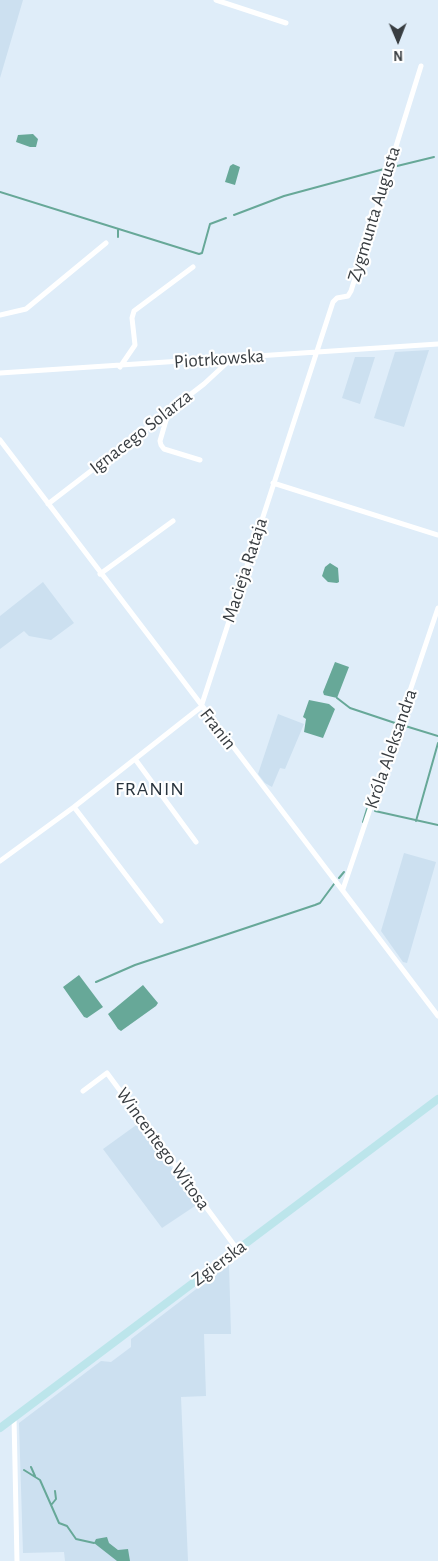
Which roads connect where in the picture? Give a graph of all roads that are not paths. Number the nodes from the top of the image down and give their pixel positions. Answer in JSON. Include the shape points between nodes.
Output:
{"nodes":[{"id":1,"x":216,"y":0,"type":"edge"},
{"id":2,"x":286,"y":23,"type":"dead end"},
{"id":3,"x":420,"y":66,"type":"dead end"},
{"id":4,"x":106,"y":243,"type":"dead end"},
{"id":5,"x":194,"y":267,"type":"dead end"},
{"id":6,"x":0,"y":315,"type":"edge"},
{"id":7,"x":438,"y":344,"type":"edge"},
{"id":8,"x":316,"y":353,"type":"junction"},
{"id":9,"x":232,"y":358,"type":"junction"},
{"id":10,"x":120,"y":367,"type":"junction"},
{"id":11,"x":0,"y":374,"type":"edge"},
{"id":12,"x":169,"y":410,"type":"junction"},
{"id":13,"x":0,"y":440,"type":"edge"},
{"id":14,"x":200,"y":460,"type":"dead end"},
{"id":15,"x":273,"y":483,"type":"junction"},
{"id":16,"x":48,"y":504,"type":"junction"},
{"id":17,"x":173,"y":521,"type":"dead end"},
{"id":18,"x":438,"y":535,"type":"edge"},
{"id":19,"x":100,"y":574,"type":"junction"},
{"id":20,"x":438,"y":608,"type":"edge"},
{"id":21,"x":201,"y":707,"type":"junction"},
{"id":22,"x":134,"y":759,"type":"junction"},
{"id":23,"x":74,"y":807,"type":"junction"},
{"id":24,"x":196,"y":842,"type":"dead end"},
{"id":25,"x":0,"y":861,"type":"edge"},
{"id":26,"x":343,"y":889,"type":"junction"},
{"id":27,"x":161,"y":921,"type":"dead end"},
{"id":28,"x":438,"y":1016,"type":"edge"},
{"id":29,"x":83,"y":1091,"type":"dead end"},
{"id":30,"x":438,"y":1099,"type":"edge"},
{"id":31,"x":237,"y":1249,"type":"junction"},
{"id":32,"x":14,"y":1417,"type":"junction"},
{"id":33,"x":0,"y":1428,"type":"edge"},
{"id":34,"x":17,"y":1561,"type":"edge"}],
"edges":[{"from":1,"to":2,"type":"street"},
{"from":3,"to":8,"type":"street","name":"Zygmunta Augusta","via":[[351,291],[348,296],[333,302]]},
{"from":4,"to":6,"type":"street","via":[[26,308]]},
{"from":5,"to":10,"type":"street","via":[[134,311],[135,345]]},
{"from":7,"to":8,"type":"street","name":"Piotrkowska"},
{"from":8,"to":9,"type":"street","name":"Piotrkowska"},
{"from":8,"to":15,"type":"street","name":"Macieja Rataja"},
{"from":9,"to":10,"type":"street","name":"Piotrkowska"},
{"from":9,"to":12,"type":"street","name":"Ignacego Solarza"},
{"from":10,"to":11,"type":"street","name":"Piotrkowska"},
{"from":12,"to":14,"type":"street","via":[[161,445],[164,449]]},
{"from":12,"to":16,"type":"street","name":"Ignacego Solarza"},
{"from":13,"to":16,"type":"street","name":"Franin"},
{"from":15,"to":18,"type":"street"},
{"from":15,"to":21,"type":"street","name":"Macieja Rataja"},
{"from":16,"to":19,"type":"street","name":"Franin"},
{"from":17,"to":19,"type":"street"},
{"from":19,"to":21,"type":"street","name":"Franin"},
{"from":20,"to":26,"type":"street","name":"Króla Aleksandra"},
{"from":21,"to":22,"type":"street"},
{"from":21,"to":26,"type":"street","name":"Franin"},
{"from":22,"to":23,"type":"street"},
{"from":22,"to":24,"type":"street"},
{"from":23,"to":25,"type":"street"},
{"from":23,"to":27,"type":"street"},
{"from":26,"to":28,"type":"street","name":"Franin"},
{"from":29,"to":31,"type":"street","name":"Wincentego Witosa","via":[[108,1073]]},
{"from":30,"to":31,"type":"main road","name":"Zgierska"},
{"from":31,"to":32,"type":"main road","name":"Zgierska"},
{"from":32,"to":33,"type":"main road","name":"Zgierska"},
{"from":32,"to":34,"type":"street"}]}
